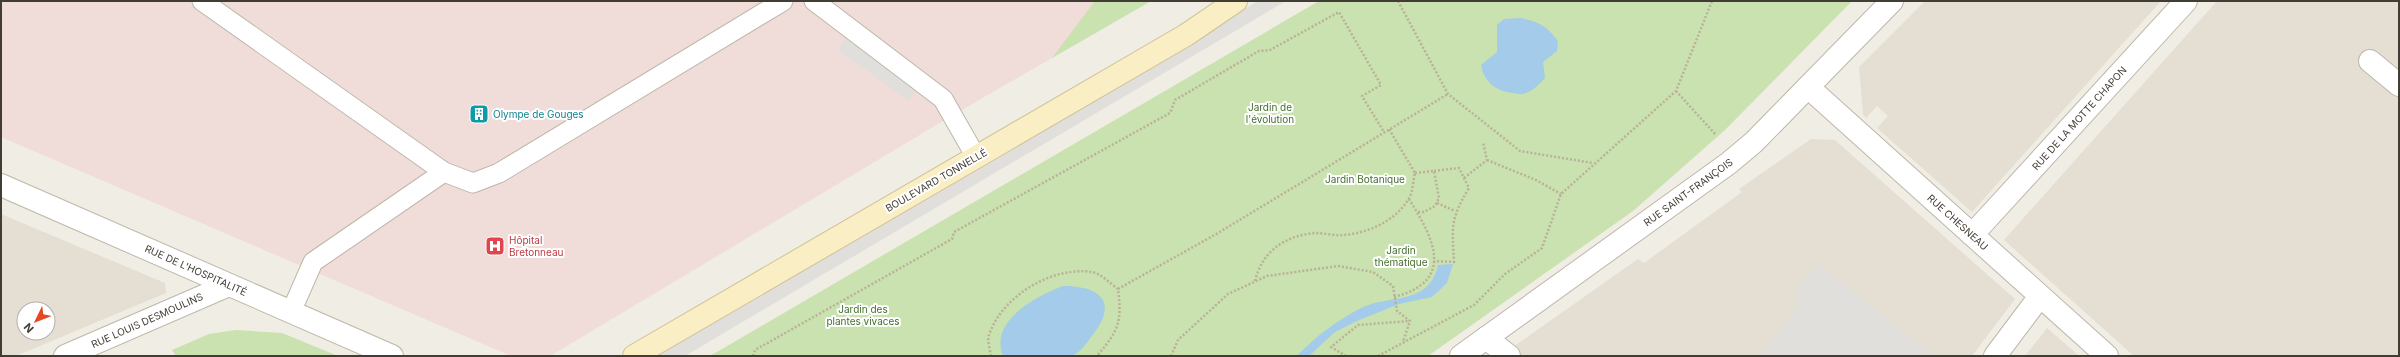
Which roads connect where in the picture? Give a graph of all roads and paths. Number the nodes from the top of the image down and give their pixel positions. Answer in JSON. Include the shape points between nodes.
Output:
{"nodes":[{"id":1,"x":202,"y":1,"type":"edge"},
{"id":2,"x":782,"y":1,"type":"edge"},
{"id":3,"x":814,"y":1,"type":"edge"},
{"id":4,"x":1236,"y":1,"type":"edge"},
{"id":5,"x":1398,"y":1,"type":"edge"},
{"id":6,"x":1712,"y":1,"type":"edge"},
{"id":7,"x":1892,"y":1,"type":"edge"},
{"id":8,"x":2186,"y":1,"type":"edge"},
{"id":9,"x":2370,"y":61,"type":"dead end"},
{"id":10,"x":2399,"y":85,"type":"edge"},
{"id":11,"x":1808,"y":87,"type":"junction"},
{"id":12,"x":1676,"y":90,"type":"junction"},
{"id":13,"x":1448,"y":94,"type":"junction"},
{"id":14,"x":1389,"y":129,"type":"junction"},
{"id":15,"x":1384,"y":132,"type":"junction"},
{"id":16,"x":1717,"y":137,"type":"dead end"},
{"id":17,"x":1483,"y":142,"type":"dead end"},
{"id":18,"x":976,"y":157,"type":"junction"},
{"id":19,"x":1486,"y":160,"type":"junction"},
{"id":20,"x":1594,"y":164,"type":"junction"},
{"id":21,"x":1434,"y":171,"type":"junction"},
{"id":22,"x":444,"y":172,"type":"junction"},
{"id":23,"x":1414,"y":173,"type":"junction"},
{"id":24,"x":1464,"y":178,"type":"junction"},
{"id":25,"x":1,"y":184,"type":"edge"},
{"id":26,"x":1561,"y":194,"type":"junction"},
{"id":27,"x":1409,"y":199,"type":"junction"},
{"id":28,"x":1436,"y":203,"type":"junction"},
{"id":29,"x":1455,"y":211,"type":"junction"},
{"id":30,"x":1417,"y":212,"type":"junction"},
{"id":31,"x":1972,"y":235,"type":"junction"},
{"id":32,"x":1434,"y":261,"type":"junction"},
{"id":33,"x":1255,"y":282,"type":"junction"},
{"id":34,"x":229,"y":285,"type":"junction"},
{"id":35,"x":1118,"y":289,"type":"junction"},
{"id":36,"x":2040,"y":296,"type":"junction"},
{"id":37,"x":1394,"y":297,"type":"junction"},
{"id":38,"x":291,"y":312,"type":"junction"},
{"id":39,"x":1410,"y":321,"type":"junction"},
{"id":40,"x":1486,"y":338,"type":"junction"},
{"id":41,"x":1402,"y":343,"type":"junction"},
{"id":42,"x":65,"y":356,"type":"edge"},
{"id":43,"x":392,"y":356,"type":"edge"},
{"id":44,"x":634,"y":356,"type":"edge"},
{"id":45,"x":753,"y":356,"type":"edge"},
{"id":46,"x":991,"y":356,"type":"edge"},
{"id":47,"x":1097,"y":356,"type":"edge"},
{"id":48,"x":1171,"y":356,"type":"edge"},
{"id":49,"x":1346,"y":356,"type":"edge"},
{"id":50,"x":1378,"y":356,"type":"edge"},
{"id":51,"x":1461,"y":356,"type":"edge"},
{"id":52,"x":1509,"y":356,"type":"edge"},
{"id":53,"x":1995,"y":356,"type":"edge"},
{"id":54,"x":2107,"y":356,"type":"edge"}],
"edges":[{"from":1,"to":22,"type":"lane"},
{"from":2,"to":22,"type":"lane","via":[[499,173],[473,183]]},
{"from":3,"to":18,"type":"lane","via":[[943,99]]},
{"from":4,"to":18,"type":"main road","name":"BOULEVARD TONNELLÉ","via":[[1186,35]]},
{"from":5,"to":13,"type":"path"},
{"from":6,"to":12,"type":"path"},
{"from":7,"to":11,"type":"street","name":"RUE SAINT-FRANÇOIS"},
{"from":8,"to":31,"type":"street","name":"RUE DE LA MOTTE CHAPON"},
{"from":9,"to":10,"type":"street"},
{"from":11,"to":31,"type":"street","name":"RUE CHESNEAU"},
{"from":11,"to":40,"type":"street","name":"RUE SAINT-FRANÇOIS","via":[[1754,142],[1729,163]]},
{"from":12,"to":16,"type":"path"},
{"from":12,"to":20,"type":"path"},
{"from":13,"to":14,"type":"path"},
{"from":13,"to":20,"type":"path","via":[[1520,151]]},
{"from":14,"to":15,"type":"path"},
{"from":14,"to":23,"type":"path"},
{"from":15,"to":35,"type":"path","via":[[1218,233]]},
{"from":15,"to":45,"type":"path","via":[[1362,96],[1381,85],[1339,12],[1270,50],[1259,50],[1175,100],[1170,113],[954,232],[952,239],[755,350]]},
{"from":17,"to":19,"type":"path"},
{"from":18,"to":44,"type":"main road","name":"BOULEVARD TONNELLÉ"},
{"from":19,"to":24,"type":"path"},
{"from":19,"to":26,"type":"path","via":[[1536,180]]},
{"from":20,"to":26,"type":"path"},
{"from":21,"to":23,"type":"path"},
{"from":21,"to":24,"type":"path","via":[[1459,168]]},
{"from":21,"to":28,"type":"path","via":[[1439,198]]},
{"from":22,"to":38,"type":"lane","via":[[313,262]]},
{"from":23,"to":27,"type":"path"},
{"from":24,"to":29,"type":"path","via":[[1469,188]]},
{"from":25,"to":34,"type":"street","name":"RUE DE L'HOSPITALITÉ"},
{"from":26,"to":41,"type":"path","via":[[1542,248],[1505,274],[1474,306]]},
{"from":27,"to":30,"type":"path"},
{"from":27,"to":33,"type":"path","via":[[1390,218],[1374,228],[1343,236],[1317,233],[1291,237],[1271,250],[1258,268]]},
{"from":28,"to":29,"type":"path"},
{"from":28,"to":30,"type":"path","via":[[1424,212]]},
{"from":29,"to":32,"type":"path","via":[[1452,234],[1454,262]]},
{"from":30,"to":32,"type":"path","via":[[1430,241]]},
{"from":31,"to":36,"type":"street","name":"RUE CHESNEAU"},
{"from":32,"to":37,"type":"path","via":[[1433,270],[1420,287],[1410,293]]},
{"from":33,"to":37,"type":"path","via":[[1267,276],[1338,266],[1373,272],[1393,286]]},
{"from":33,"to":48,"type":"path","via":[[1228,294],[1178,340]]},
{"from":34,"to":38,"type":"street","name":"RUE DE L'HOSPITALITÉ"},
{"from":34,"to":42,"type":"street","name":"RUE LOUIS DESMOULINS"},
{"from":35,"to":46,"type":"path","via":[[1094,272],[1070,272],[1046,279],[1022,291],[1000,315],[988,336]]},
{"from":35,"to":47,"type":"path","via":[[1121,314],[1111,339]]},
{"from":36,"to":53,"type":"street"},
{"from":36,"to":54,"type":"street","name":"RUE CHESNEAU"},
{"from":37,"to":39,"type":"path","via":[[1397,311]]},
{"from":38,"to":43,"type":"street","name":"RUE DE L'HOSPITALITÉ"},
{"from":39,"to":41,"type":"path"},
{"from":39,"to":49,"type":"path","via":[[1358,325],[1331,347]]},
{"from":40,"to":51,"type":"street","name":"RUE SAINT-FRANÇOIS"},
{"from":40,"to":52,"type":"street"},
{"from":41,"to":50,"type":"path"}]}
